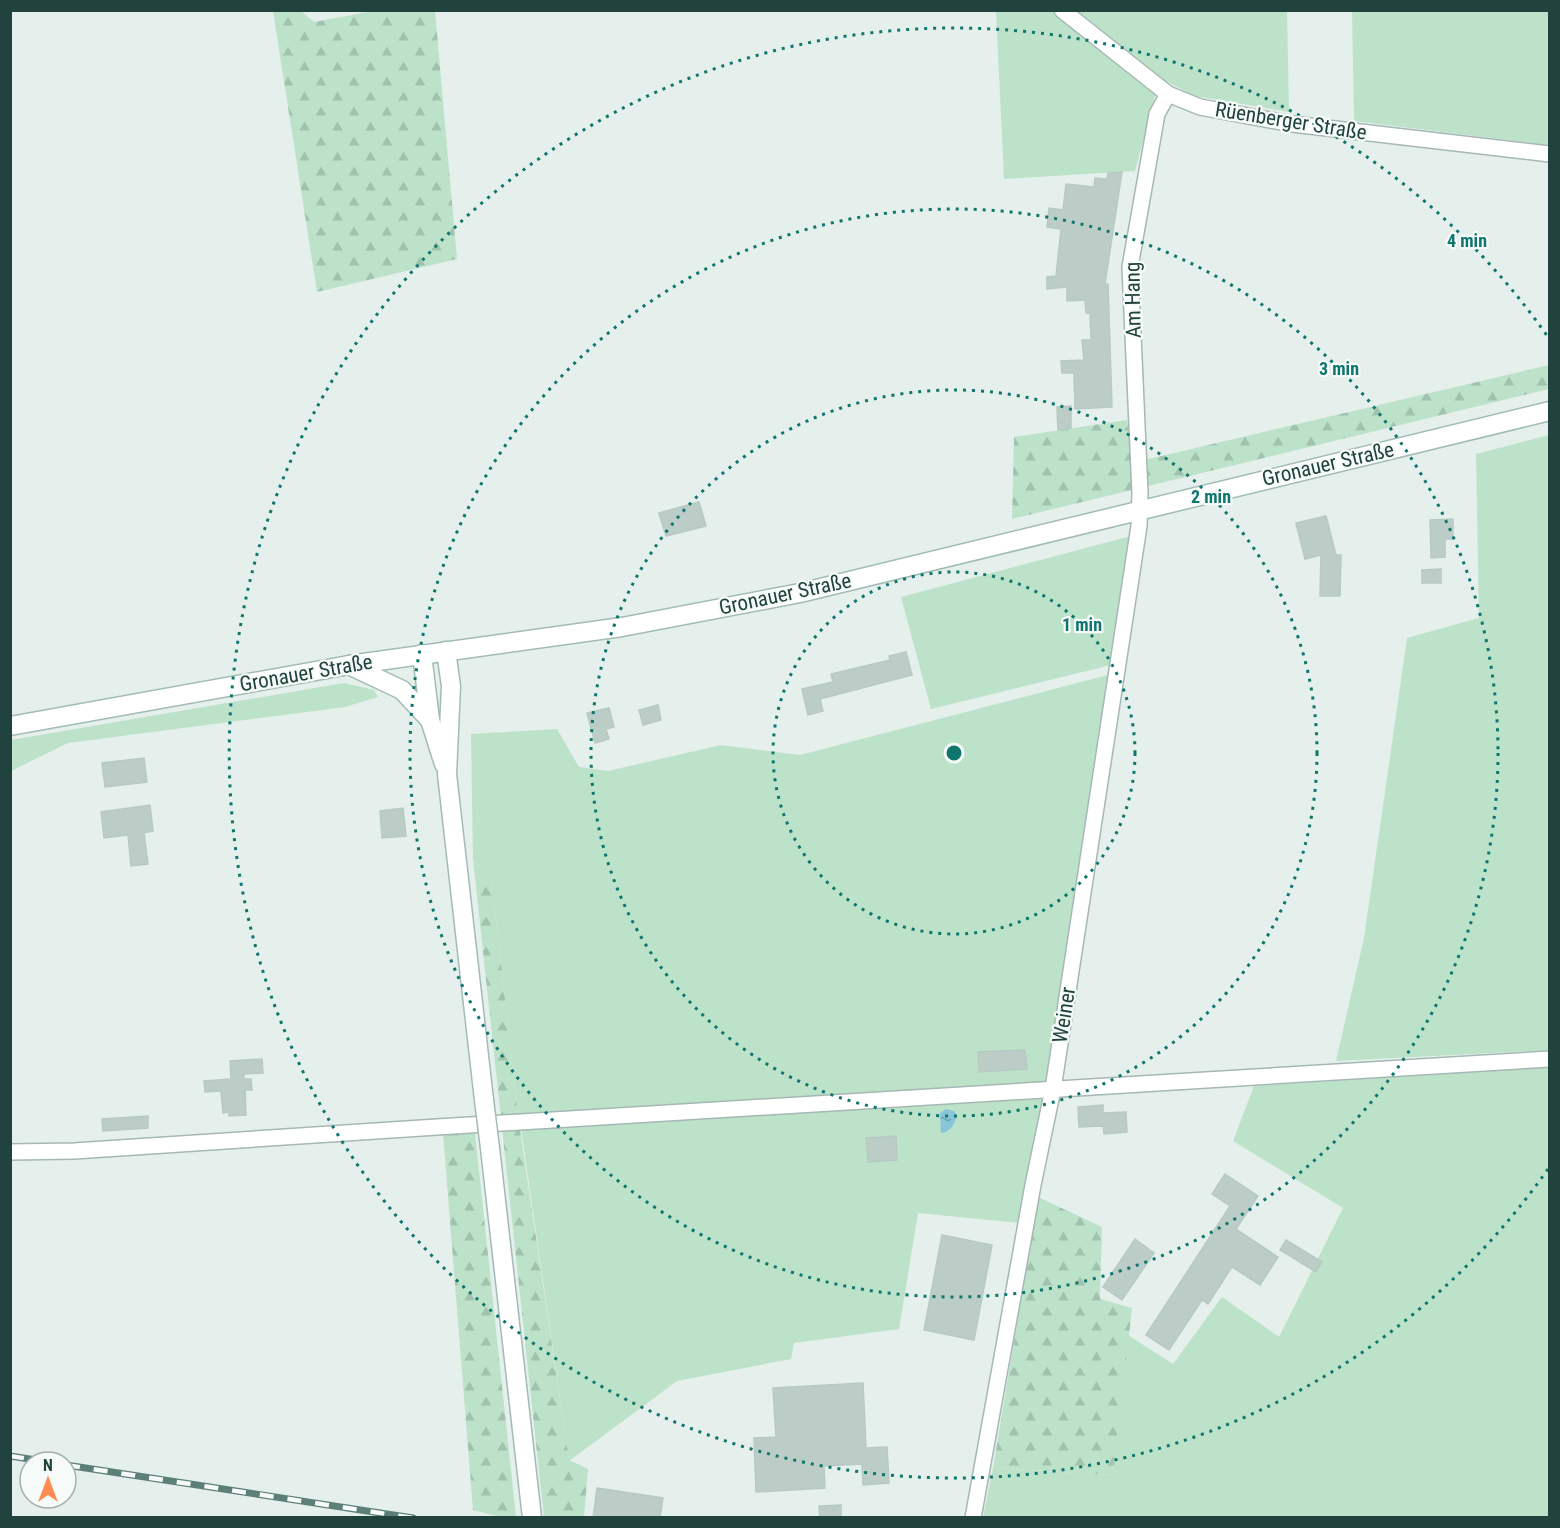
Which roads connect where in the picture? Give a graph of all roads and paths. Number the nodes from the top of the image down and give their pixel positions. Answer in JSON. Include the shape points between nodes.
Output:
{"nodes":[{"id":1,"x":1062,"y":10,"type":"edge"},
{"id":2,"x":1167,"y":94,"type":"junction"},
{"id":3,"x":1550,"y":154,"type":"edge"},
{"id":4,"x":1550,"y":411,"type":"edge"},
{"id":5,"x":1140,"y":510,"type":"junction"},
{"id":6,"x":446,"y":651,"type":"junction"},
{"id":7,"x":422,"y":654,"type":"junction"},
{"id":8,"x":349,"y":665,"type":"junction"},
{"id":9,"x":430,"y":720,"type":"junction"},
{"id":10,"x":10,"y":726,"type":"edge"},
{"id":11,"x":447,"y":774,"type":"junction"},
{"id":12,"x":1550,"y":1059,"type":"edge"},
{"id":13,"x":1053,"y":1089,"type":"junction"},
{"id":14,"x":10,"y":1152,"type":"edge"},
{"id":15,"x":531,"y":1514,"type":"edge"},
{"id":16,"x":973,"y":1518,"type":"edge"}],
"edges":[{"from":1,"to":2,"type":"street","name":"Rüenberger Straße"},
{"from":2,"to":3,"type":"street","name":"Rüenberger Straße","via":[[1200,107],[1292,124]]},
{"from":2,"to":5,"type":"street","name":"Am Hang","via":[[1157,114],[1130,267]]},
{"from":4,"to":5,"type":"main road","name":"Gronauer Straße"},
{"from":5,"to":6,"type":"main road","name":"Gronauer Straße","via":[[800,593],[622,627]]},
{"from":5,"to":13,"type":"street","name":"Weiner"},
{"from":6,"to":7,"type":"main road","name":"Gronauer Straße"},
{"from":6,"to":11,"type":"main road","via":[[451,686]]},
{"from":7,"to":8,"type":"main road","name":"Gronauer Straße"},
{"from":7,"to":9,"type":"main road"},
{"from":8,"to":9,"type":"main road","via":[[402,690]]},
{"from":8,"to":10,"type":"main road","name":"Gronauer Straße"},
{"from":9,"to":11,"type":"main road"},
{"from":11,"to":15,"type":"main road","bridge":true},
{"from":12,"to":13,"type":"street"},
{"from":13,"to":14,"type":"street"},
{"from":13,"to":16,"type":"street","name":"Weiner"}]}
